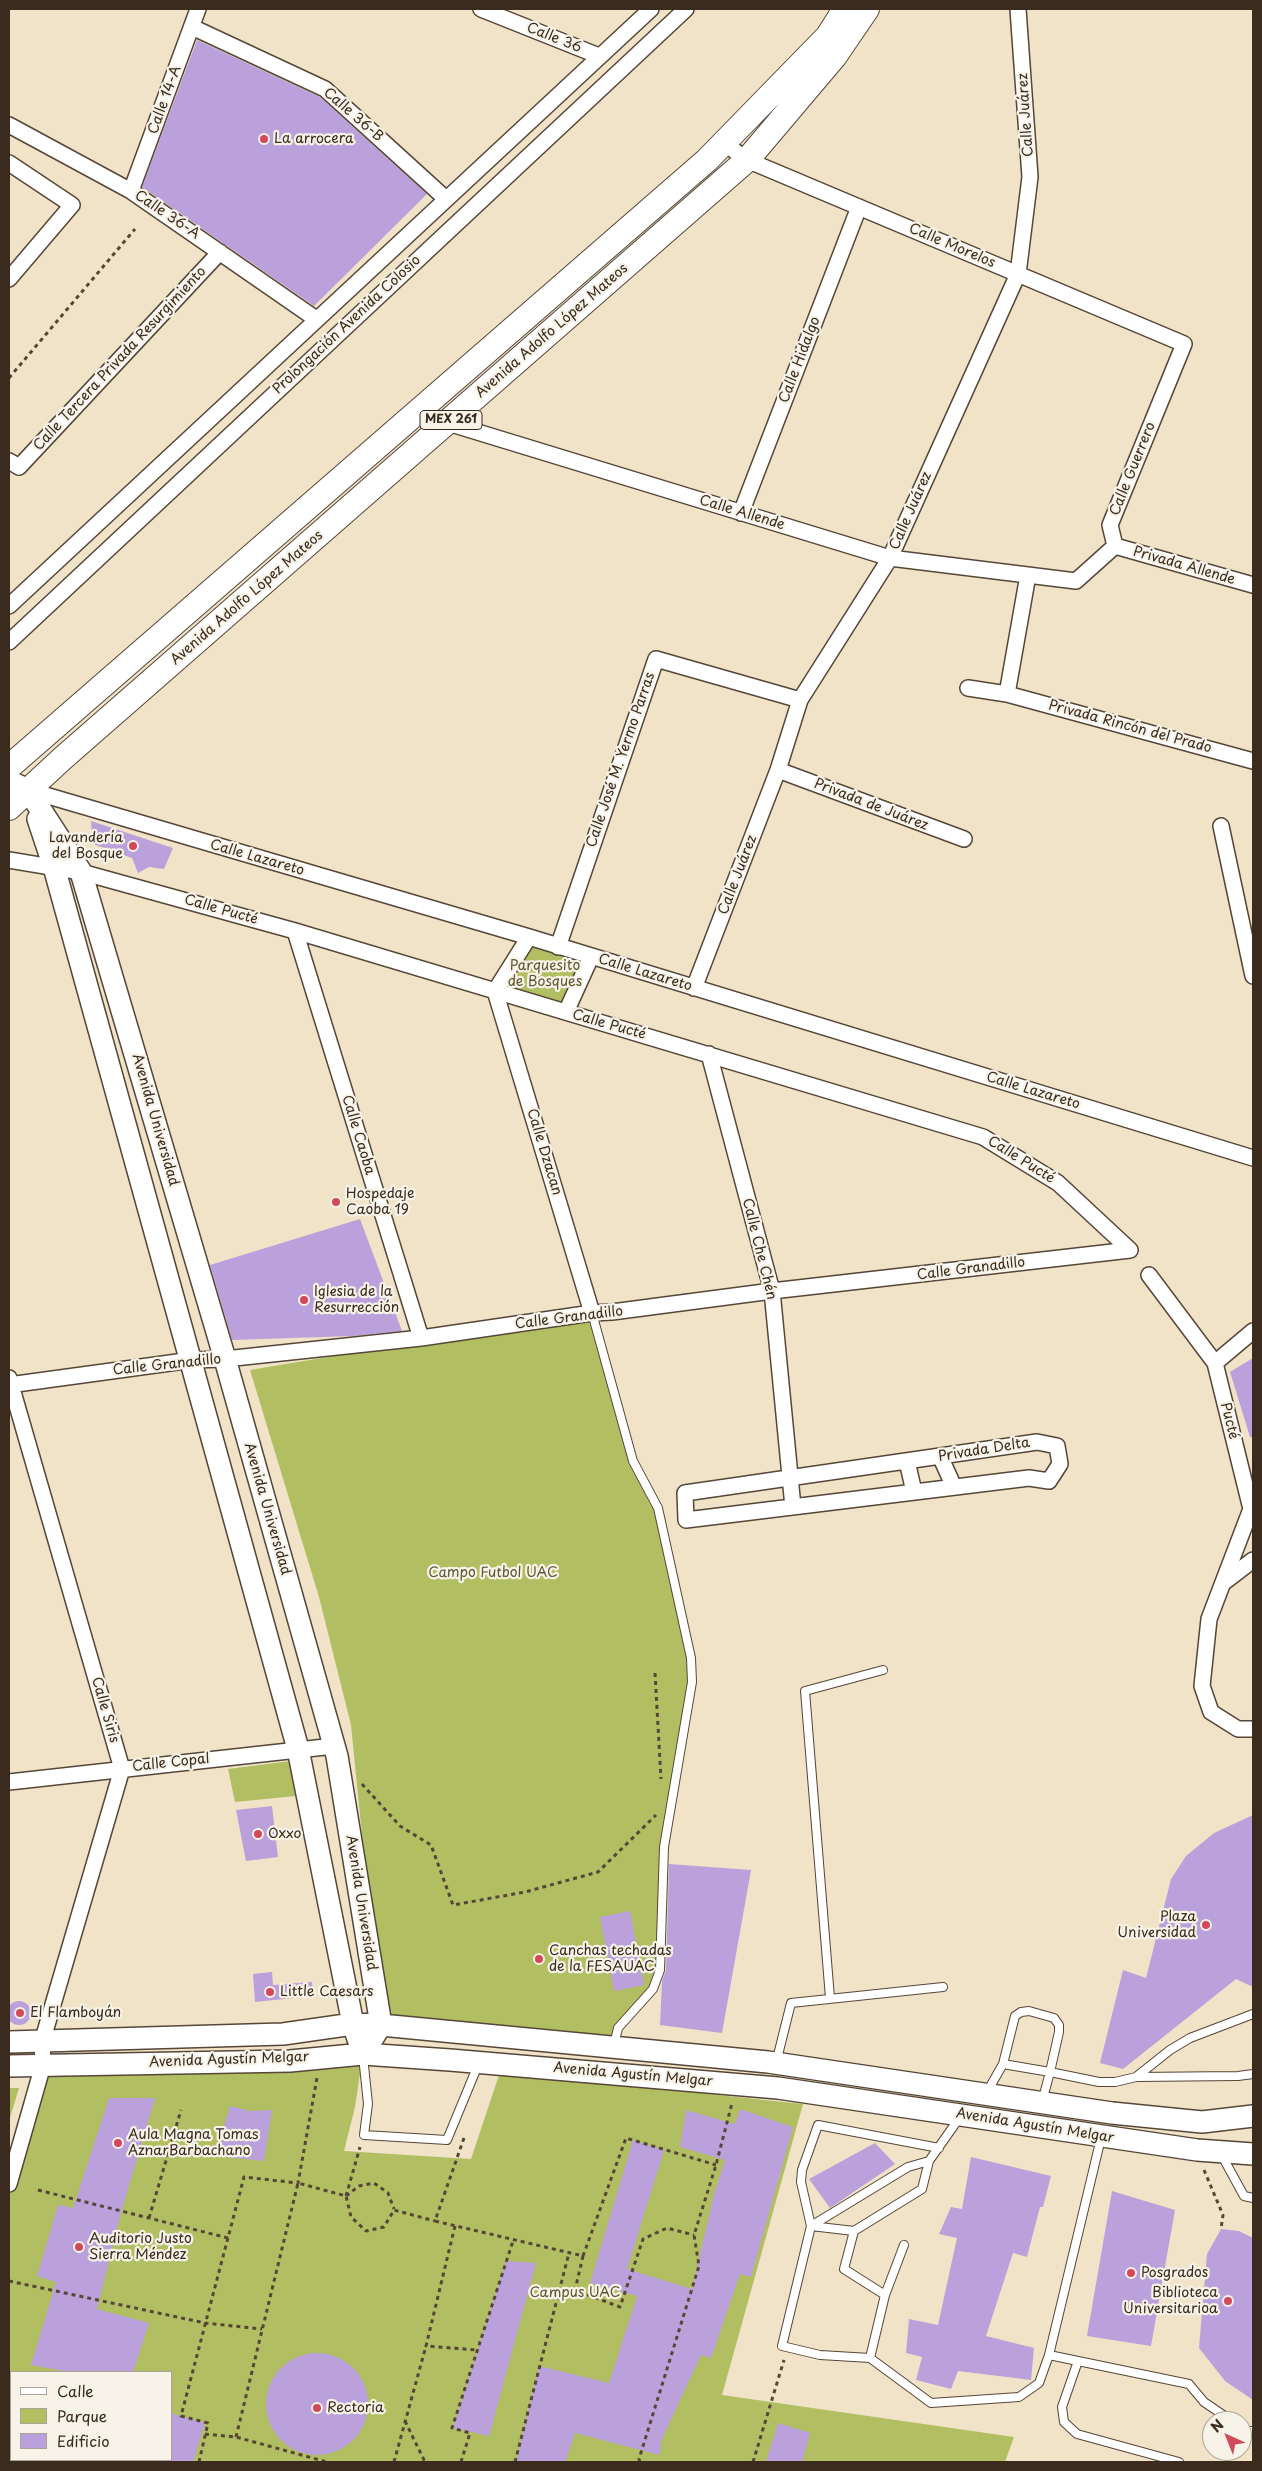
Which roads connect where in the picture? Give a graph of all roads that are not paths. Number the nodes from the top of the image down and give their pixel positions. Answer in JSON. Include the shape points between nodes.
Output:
{"nodes":[{"id":1,"x":198,"y":9,"type":"edge"},
{"id":2,"x":481,"y":9,"type":"edge"},
{"id":3,"x":651,"y":9,"type":"edge"},
{"id":4,"x":686,"y":9,"type":"edge"},
{"id":5,"x":845,"y":9,"type":"edge"},
{"id":6,"x":867,"y":9,"type":"edge"},
{"id":7,"x":1018,"y":9,"type":"edge"},
{"id":8,"x":192,"y":27,"type":"junction"},
{"id":9,"x":599,"y":56,"type":"junction"},
{"id":10,"x":9,"y":124,"type":"edge"},
{"id":11,"x":724,"y":143,"type":"junction"},
{"id":12,"x":747,"y":160,"type":"junction"},
{"id":13,"x":9,"y":163,"type":"edge"},
{"id":14,"x":131,"y":190,"type":"junction"},
{"id":15,"x":446,"y":199,"type":"junction"},
{"id":16,"x":859,"y":207,"type":"junction"},
{"id":17,"x":220,"y":252,"type":"junction"},
{"id":18,"x":1018,"y":274,"type":"junction"},
{"id":19,"x":9,"y":279,"type":"edge"},
{"id":20,"x":316,"y":320,"type":"junction"},
{"id":21,"x":1184,"y":344,"type":"joint"},
{"id":22,"x":413,"y":416,"type":"junction"},
{"id":23,"x":448,"y":423,"type":"junction"},
{"id":24,"x":14,"y":464,"type":"edge"},
{"id":25,"x":742,"y":512,"type":"junction"},
{"id":26,"x":1115,"y":546,"type":"junction"},
{"id":27,"x":890,"y":558,"type":"junction"},
{"id":28,"x":1028,"y":575,"type":"junction"},
{"id":29,"x":1253,"y":585,"type":"edge"},
{"id":30,"x":9,"y":606,"type":"edge"},
{"id":31,"x":9,"y":642,"type":"edge"},
{"id":32,"x":968,"y":688,"type":"dead end"},
{"id":33,"x":1007,"y":694,"type":"junction"},
{"id":34,"x":800,"y":700,"type":"junction"},
{"id":35,"x":1253,"y":761,"type":"edge"},
{"id":36,"x":9,"y":767,"type":"edge"},
{"id":37,"x":778,"y":770,"type":"junction"},
{"id":38,"x":18,"y":785,"type":"edge"},
{"id":39,"x":9,"y":808,"type":"edge"},
{"id":40,"x":1220,"y":826,"type":"dead end"},
{"id":41,"x":964,"y":839,"type":"dead end"},
{"id":42,"x":9,"y":860,"type":"edge"},
{"id":43,"x":54,"y":867,"type":"junction"},
{"id":44,"x":81,"y":872,"type":"junction"},
{"id":45,"x":295,"y":931,"type":"junction"},
{"id":46,"x":529,"y":938,"type":"junction"},
{"id":47,"x":558,"y":946,"type":"junction"},
{"id":48,"x":591,"y":957,"type":"junction"},
{"id":49,"x":1253,"y":976,"type":"edge"},
{"id":50,"x":694,"y":988,"type":"junction"},
{"id":51,"x":495,"y":991,"type":"junction"},
{"id":52,"x":566,"y":1012,"type":"junction"},
{"id":53,"x":709,"y":1054,"type":"junction"},
{"id":54,"x":1253,"y":1158,"type":"edge"},
{"id":55,"x":1130,"y":1250,"type":"joint"},
{"id":56,"x":1149,"y":1275,"type":"dead end"},
{"id":57,"x":772,"y":1291,"type":"junction"},
{"id":58,"x":592,"y":1313,"type":"junction"},
{"id":59,"x":1253,"y":1332,"type":"edge"},
{"id":60,"x":421,"y":1338,"type":"junction"},
{"id":61,"x":225,"y":1359,"type":"junction"},
{"id":62,"x":192,"y":1360,"type":"junction"},
{"id":63,"x":1215,"y":1363,"type":"junction"},
{"id":64,"x":9,"y":1382,"type":"edge"},
{"id":65,"x":940,"y":1456,"type":"junction"},
{"id":66,"x":907,"y":1461,"type":"junction"},
{"id":67,"x":789,"y":1479,"type":"junction"},
{"id":68,"x":954,"y":1487,"type":"junction"},
{"id":69,"x":914,"y":1492,"type":"junction"},
{"id":70,"x":793,"y":1507,"type":"junction"},
{"id":71,"x":1253,"y":1560,"type":"edge"},
{"id":72,"x":1223,"y":1583,"type":"junction"},
{"id":73,"x":883,"y":1670,"type":"dead end"},
{"id":74,"x":1253,"y":1730,"type":"edge"},
{"id":75,"x":298,"y":1749,"type":"junction"},
{"id":76,"x":335,"y":1751,"type":"junction"},
{"id":77,"x":122,"y":1769,"type":"junction"},
{"id":78,"x":9,"y":1782,"type":"edge"},
{"id":79,"x":943,"y":1987,"type":"dead end"},
{"id":80,"x":830,"y":1998,"type":"junction"},
{"id":81,"x":1253,"y":2014,"type":"edge"},
{"id":82,"x":353,"y":2024,"type":"junction"},
{"id":83,"x":381,"y":2025,"type":"junction"},
{"id":84,"x":9,"y":2042,"type":"edge"},
{"id":85,"x":42,"y":2042,"type":"junction"},
{"id":86,"x":614,"y":2047,"type":"junction"},
{"id":87,"x":363,"y":2054,"type":"junction"},
{"id":88,"x":479,"y":2062,"type":"junction"},
{"id":89,"x":776,"y":2062,"type":"junction"},
{"id":90,"x":1003,"y":2064,"type":"junction"},
{"id":91,"x":43,"y":2065,"type":"junction"},
{"id":92,"x":9,"y":2066,"type":"edge"},
{"id":93,"x":1050,"y":2072,"type":"junction"},
{"id":94,"x":1253,"y":2074,"type":"edge"},
{"id":95,"x":1136,"y":2076,"type":"junction"},
{"id":96,"x":986,"y":2093,"type":"junction"},
{"id":97,"x":1042,"y":2102,"type":"junction"},
{"id":98,"x":962,"y":2115,"type":"junction"},
{"id":99,"x":1253,"y":2116,"type":"edge"},
{"id":100,"x":1101,"y":2136,"type":"junction"},
{"id":101,"x":1253,"y":2146,"type":"edge"},
{"id":102,"x":939,"y":2148,"type":"junction"},
{"id":103,"x":1235,"y":2152,"type":"edge"},
{"id":104,"x":929,"y":2161,"type":"junction"},
{"id":105,"x":9,"y":2184,"type":"edge"},
{"id":106,"x":1253,"y":2198,"type":"edge"},
{"id":107,"x":811,"y":2226,"type":"junction"},
{"id":108,"x":854,"y":2231,"type":"junction"},
{"id":109,"x":904,"y":2245,"type":"dead end"},
{"id":110,"x":886,"y":2295,"type":"junction"},
{"id":111,"x":1049,"y":2355,"type":"junction"},
{"id":112,"x":870,"y":2358,"type":"junction"},
{"id":113,"x":1078,"y":2361,"type":"junction"},
{"id":114,"x":1217,"y":2411,"type":"edge"},
{"id":115,"x":1179,"y":2462,"type":"edge"}],
"edges":[{"from":1,"to":8,"type":"street","name":"Calle 14-A"},
{"from":2,"to":9,"type":"street","name":"Calle 36"},
{"from":3,"to":9,"type":"street"},
{"from":4,"to":31,"type":"street","name":"Prolongación Avenida Colosio"},
{"from":5,"to":11,"type":"main road","name":"Avenida Adolfo López Mateos","number":"MEX 261","via":[[828,36]]},
{"from":6,"to":12,"type":"main road","name":"Avenida Adolfo López Mateos","number":"MEX 261","via":[[836,56]]},
{"from":7,"to":18,"type":"street","name":"Calle Juárez","via":[[1030,177]]},
{"from":8,"to":14,"type":"street","name":"Calle 14-A"},
{"from":8,"to":15,"type":"street","name":"Calle 36-B","via":[[325,89]]},
{"from":9,"to":15,"type":"street"},
{"from":10,"to":14,"type":"street","name":"Calle 36-A"},
{"from":11,"to":12,"type":"street","name":"Calle Morelos"},
{"from":11,"to":22,"type":"main road","name":"Avenida Adolfo López Mateos","number":"MEX 261"},
{"from":12,"to":16,"type":"street","name":"Calle Morelos"},
{"from":12,"to":23,"type":"main road","name":"Avenida Adolfo López Mateos","number":"MEX 261"},
{"from":13,"to":19,"type":"street","via":[[72,205]]},
{"from":14,"to":17,"type":"street","name":"Calle 36-A"},
{"from":15,"to":20,"type":"street"},
{"from":16,"to":18,"type":"street","name":"Calle Morelos"},
{"from":16,"to":25,"type":"street","name":"Calle Hidalgo"},
{"from":17,"to":20,"type":"street","name":"Calle 36-A"},
{"from":17,"to":24,"type":"street","name":"Calle Tercera Privada Resurgimiento"},
{"from":18,"to":21,"type":"street","name":"Calle Morelos"},
{"from":18,"to":27,"type":"street","name":"Calle Juárez"},
{"from":20,"to":30,"type":"street"},
{"from":21,"to":26,"type":"street","name":"Calle Guerrero","via":[[1110,525]]},
{"from":22,"to":23,"type":"street","name":"Calle Allende"},
{"from":22,"to":36,"type":"main road","name":"Avenida Adolfo López Mateos","number":"MEX 261"},
{"from":23,"to":25,"type":"street","name":"Calle Allende"},
{"from":23,"to":38,"type":"main road","name":"Avenida Adolfo López Mateos","number":"MEX 261"},
{"from":25,"to":27,"type":"street","name":"Calle Allende"},
{"from":26,"to":28,"type":"street","name":"Calle Allende","via":[[1076,581]]},
{"from":26,"to":29,"type":"street","name":"Privada Allende"},
{"from":27,"to":28,"type":"street","name":"Calle Allende"},
{"from":27,"to":34,"type":"street","name":"Calle Juárez"},
{"from":28,"to":33,"type":"street"},
{"from":32,"to":33,"type":"street","name":"Privada Rincón del Prado"},
{"from":33,"to":35,"type":"street","name":"Privada Rincón del Prado"},
{"from":34,"to":37,"type":"street","name":"Calle Juárez"},
{"from":34,"to":47,"type":"street","name":"Calle José M. Yermo Parras","via":[[656,659]]},
{"from":37,"to":41,"type":"street","name":"Privada de Juárez"},
{"from":37,"to":50,"type":"street","name":"Calle Juárez"},
{"from":38,"to":39,"type":"main road","name":"Avenida Adolfo López Mateos","number":"MEX 261"},
{"from":38,"to":43,"type":"street","name":"Avenida Universidad"},
{"from":38,"to":44,"type":"street","name":"Avenida Universidad"},
{"from":38,"to":46,"type":"street","name":"Calle Lazareto"},
{"from":40,"to":49,"type":"street"},
{"from":42,"to":43,"type":"street","name":"Calle Pucté"},
{"from":43,"to":44,"type":"street","name":"Calle Pucté"},
{"from":43,"to":62,"type":"street","name":"Avenida Universidad"},
{"from":44,"to":45,"type":"street","name":"Calle Pucté"},
{"from":44,"to":61,"type":"street","name":"Avenida Universidad"},
{"from":45,"to":51,"type":"street","name":"Calle Pucté"},
{"from":45,"to":60,"type":"street","name":"Calle Caoba"},
{"from":46,"to":47,"type":"street","name":"Calle Lazareto"},
{"from":46,"to":51,"type":"street"},
{"from":47,"to":48,"type":"street","name":"Calle Lazareto"},
{"from":48,"to":50,"type":"street","name":"Calle Lazareto"},
{"from":48,"to":52,"type":"street"},
{"from":50,"to":54,"type":"street","name":"Calle Lazareto"},
{"from":51,"to":52,"type":"street","name":"Calle Pucté"},
{"from":51,"to":58,"type":"street","name":"Calle Dzacan"},
{"from":52,"to":53,"type":"street","name":"Calle Pucté"},
{"from":53,"to":55,"type":"street","name":"Calle Pucté","via":[[983,1137],[1058,1183]]},
{"from":53,"to":57,"type":"street","name":"Calle Che Chén"},
{"from":55,"to":57,"type":"street","name":"Calle Granadillo"},
{"from":56,"to":63,"type":"street","name":"Pucté"},
{"from":57,"to":58,"type":"street","name":"Calle Granadillo"},
{"from":57,"to":67,"type":"street","name":"Calle Che Chén"},
{"from":58,"to":60,"type":"street","name":"Calle Granadillo"},
{"from":58,"to":86,"type":"lane","via":[[633,1461],[658,1508],[691,1658],[692,1682],[664,1847],[659,1975],[653,1989],[618,2028]]},
{"from":59,"to":63,"type":"street"},
{"from":60,"to":61,"type":"street","name":"Calle Granadillo"},
{"from":61,"to":62,"type":"street","name":"Calle Granadillo"},
{"from":61,"to":76,"type":"street","name":"Avenida Universidad"},
{"from":62,"to":64,"type":"street","name":"Calle Granadillo"},
{"from":62,"to":75,"type":"street","name":"Avenida Universidad"},
{"from":63,"to":72,"type":"street","name":"Pucté","via":[[1251,1509]]},
{"from":64,"to":77,"type":"street","name":"Calle Siris"},
{"from":65,"to":66,"type":"street","name":"Privada Delta"},
{"from":65,"to":68,"type":"street"},
{"from":65,"to":68,"type":"street","name":"Privada Delta","via":[[1037,1442],[1057,1446],[1060,1464],[1049,1481],[1029,1478]]},
{"from":66,"to":67,"type":"street","name":"Privada Delta"},
{"from":66,"to":69,"type":"street"},
{"from":67,"to":70,"type":"street","name":"Calle Che Chén"},
{"from":67,"to":70,"type":"street","name":"Privada Delta","via":[[685,1493],[686,1520]]},
{"from":68,"to":69,"type":"street","name":"Privada Delta"},
{"from":69,"to":70,"type":"street","name":"Privada Delta"},
{"from":71,"to":72,"type":"street"},
{"from":72,"to":74,"type":"street","name":"Pucté","via":[[1209,1619],[1202,1686],[1211,1712],[1238,1729]]},
{"from":73,"to":80,"type":"lane","via":[[805,1691]]},
{"from":75,"to":76,"type":"street","name":"Calle Copal"},
{"from":75,"to":77,"type":"street","name":"Calle Copal"},
{"from":75,"to":82,"type":"street","name":"Avenida Universidad"},
{"from":76,"to":83,"type":"street","name":"Avenida Universidad"},
{"from":77,"to":78,"type":"street","name":"Calle Copal"},
{"from":77,"to":85,"type":"street"},
{"from":79,"to":80,"type":"lane"},
{"from":80,"to":89,"type":"lane","via":[[791,2003]]},
{"from":81,"to":95,"type":"lane","via":[[1190,2038]]},
{"from":82,"to":83,"type":"street","name":"Avenida Agustín Melgar"},
{"from":82,"to":85,"type":"street","name":"Avenida Agustín Melgar","via":[[283,2034]]},
{"from":82,"to":87,"type":"street","name":"Avenida Universidad"},
{"from":83,"to":86,"type":"street","name":"Avenida Agustín Melgar"},
{"from":83,"to":87,"type":"street"},
{"from":84,"to":85,"type":"street","name":"Avenida Agustín Melgar"},
{"from":85,"to":91,"type":"street"},
{"from":86,"to":89,"type":"street","name":"Avenida Agustín Melgar"},
{"from":87,"to":88,"type":"street","name":"Avenida Agustín Melgar"},
{"from":87,"to":88,"type":"lane","via":[[368,2104],[364,2134],[446,2140]]},
{"from":87,"to":91,"type":"street","name":"Avenida Agustín Melgar","via":[[290,2061]]},
{"from":88,"to":98,"type":"street","name":"Avenida Agustín Melgar","via":[[778,2088]]},
{"from":89,"to":96,"type":"street","name":"Avenida Agustín Melgar"},
{"from":90,"to":93,"type":"lane"},
{"from":90,"to":93,"type":"lane","via":[[1015,2016],[1029,2011],[1048,2015],[1059,2024]]},
{"from":90,"to":96,"type":"lane"},
{"from":91,"to":92,"type":"street","name":"Avenida Agustín Melgar"},
{"from":91,"to":105,"type":"street"},
{"from":93,"to":95,"type":"lane","via":[[1099,2082],[1115,2082]]},
{"from":93,"to":97,"type":"lane"},
{"from":94,"to":95,"type":"lane"},
{"from":96,"to":97,"type":"street","name":"Avenida Agustín Melgar"},
{"from":97,"to":99,"type":"street","name":"Avenida Agustín Melgar","via":[[1202,2122]]},
{"from":98,"to":100,"type":"street","name":"Avenida Agustín Melgar"},
{"from":98,"to":102,"type":"lane"},
{"from":100,"to":103,"type":"street","name":"Avenida Agustín Melgar","via":[[1197,2150]]},
{"from":100,"to":111,"type":"lane"},
{"from":101,"to":103,"type":"street","name":"Avenida Agustín Melgar"},
{"from":102,"to":104,"type":"lane"},
{"from":102,"to":107,"type":"lane","via":[[818,2125],[801,2182]]},
{"from":103,"to":106,"type":"lane","via":[[1244,2196]]},
{"from":104,"to":107,"type":"lane","via":[[908,2166]]},
{"from":104,"to":108,"type":"lane","via":[[922,2189]]},
{"from":107,"to":108,"type":"lane"},
{"from":107,"to":112,"type":"lane","via":[[782,2346],[820,2355]]},
{"from":108,"to":110,"type":"lane","via":[[844,2270]]},
{"from":109,"to":110,"type":"lane"},
{"from":110,"to":112,"type":"lane"},
{"from":111,"to":112,"type":"lane","via":[[1039,2382],[1019,2397],[931,2403]]},
{"from":111,"to":113,"type":"lane"},
{"from":113,"to":114,"type":"lane","via":[[1189,2384],[1204,2402]]},
{"from":113,"to":115,"type":"lane","via":[[1062,2407],[1064,2422],[1077,2434]]}]}
